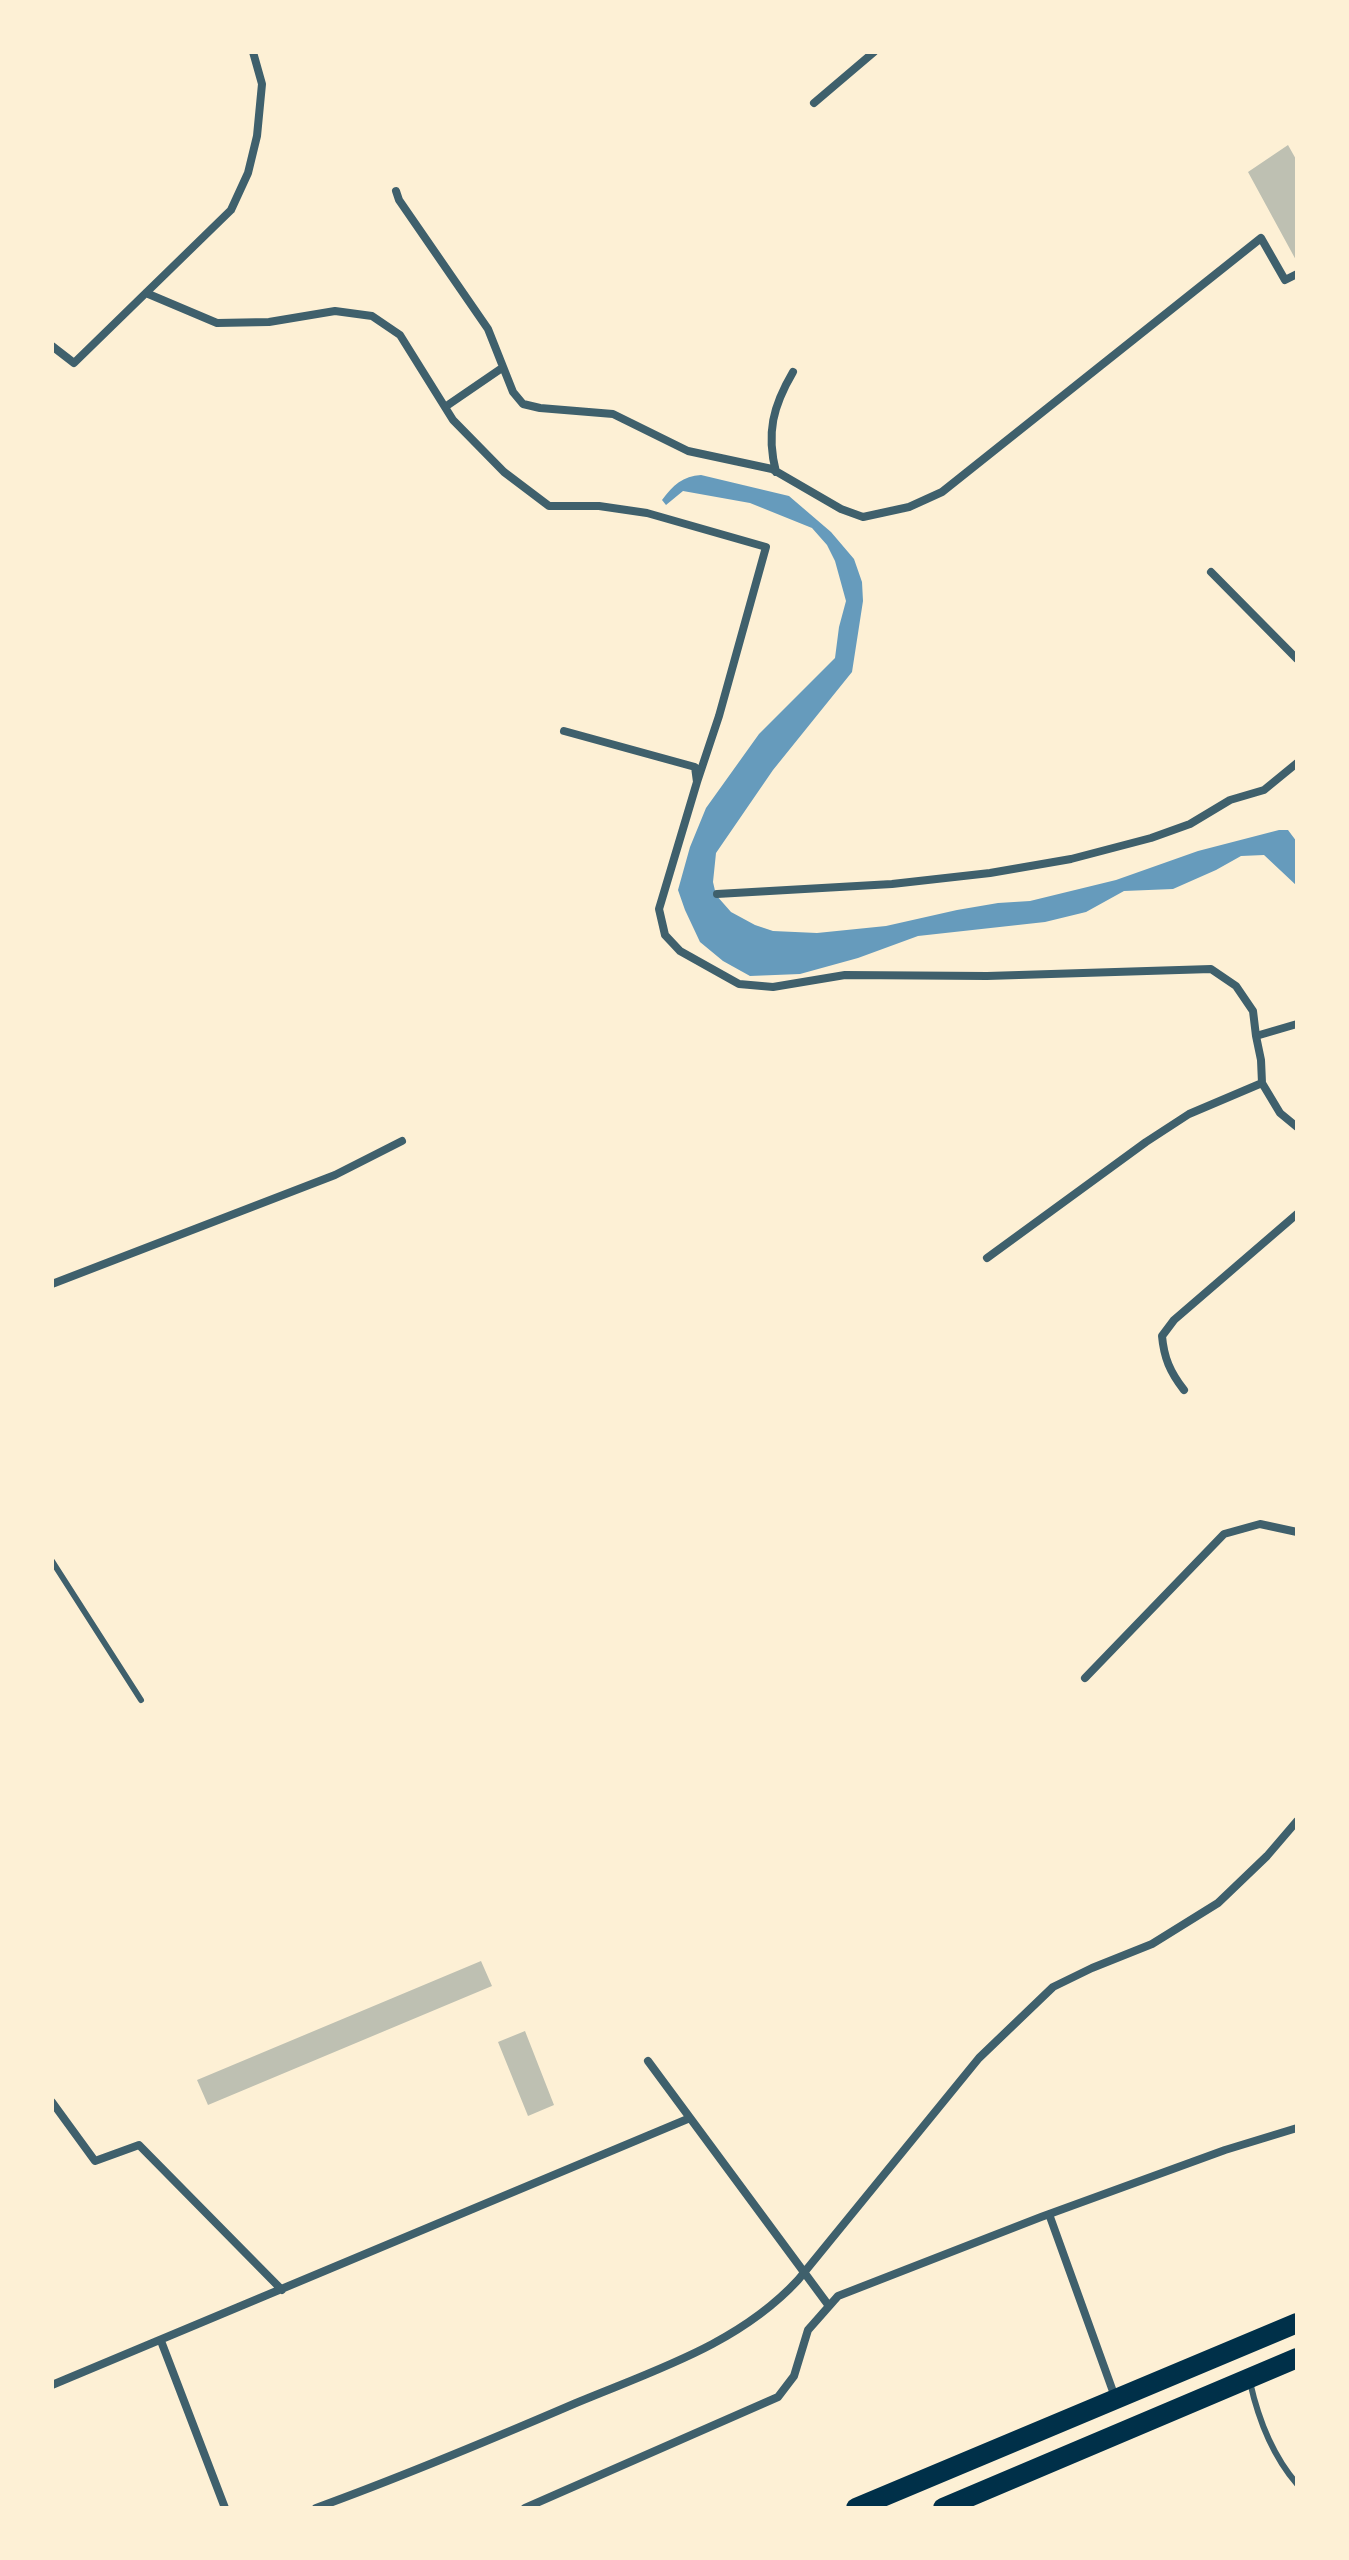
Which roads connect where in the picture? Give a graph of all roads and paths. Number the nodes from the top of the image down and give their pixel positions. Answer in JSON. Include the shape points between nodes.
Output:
{"nodes":[{"id":1,"x":253,"y":52,"type":"edge"},
{"id":2,"x":874,"y":52,"type":"edge"},
{"id":3,"x":814,"y":103,"type":"dead end"},
{"id":4,"x":396,"y":191,"type":"dead end"},
{"id":5,"x":1297,"y":274,"type":"edge"},
{"id":6,"x":146,"y":293,"type":"junction"},
{"id":7,"x":52,"y":346,"type":"edge"},
{"id":8,"x":502,"y":368,"type":"junction"},
{"id":9,"x":793,"y":372,"type":"dead end"},
{"id":10,"x":445,"y":407,"type":"junction"},
{"id":11,"x":776,"y":472,"type":"junction"},
{"id":12,"x":1211,"y":572,"type":"dead end"},
{"id":13,"x":1297,"y":659,"type":"edge"},
{"id":14,"x":564,"y":731,"type":"dead end"},
{"id":15,"x":1297,"y":763,"type":"edge"},
{"id":16,"x":697,"y":782,"type":"junction"},
{"id":17,"x":717,"y":894,"type":"dead end"},
{"id":18,"x":1297,"y":1024,"type":"edge"},
{"id":19,"x":1256,"y":1036,"type":"junction"},
{"id":20,"x":1262,"y":1083,"type":"junction"},
{"id":21,"x":1297,"y":1127,"type":"edge"},
{"id":22,"x":402,"y":1141,"type":"dead end"},
{"id":23,"x":1297,"y":1214,"type":"edge"},
{"id":24,"x":987,"y":1258,"type":"dead end"},
{"id":25,"x":52,"y":1284,"type":"edge"},
{"id":26,"x":1184,"y":1390,"type":"dead end"},
{"id":27,"x":1297,"y":1532,"type":"edge"},
{"id":28,"x":52,"y":1561,"type":"edge"},
{"id":29,"x":1085,"y":1678,"type":"dead end"},
{"id":30,"x":141,"y":1700,"type":"dead end"},
{"id":31,"x":1297,"y":1821,"type":"edge"},
{"id":32,"x":648,"y":2061,"type":"dead end"},
{"id":33,"x":52,"y":2102,"type":"edge"},
{"id":34,"x":690,"y":2118,"type":"junction"},
{"id":35,"x":1297,"y":2128,"type":"edge"},
{"id":36,"x":1049,"y":2214,"type":"junction"},
{"id":37,"x":804,"y":2272,"type":"junction"},
{"id":38,"x":282,"y":2290,"type":"junction"},
{"id":39,"x":829,"y":2306,"type":"junction"},
{"id":40,"x":1297,"y":2323,"type":"edge"},
{"id":41,"x":161,"y":2341,"type":"junction"},
{"id":42,"x":1297,"y":2358,"type":"edge"},
{"id":43,"x":1249,"y":2378,"type":"junction"},
{"id":44,"x":52,"y":2385,"type":"edge"},
{"id":45,"x":1116,"y":2399,"type":"junction"},
{"id":46,"x":1297,"y":2484,"type":"edge"},
{"id":47,"x":225,"y":2508,"type":"edge"},
{"id":48,"x":316,"y":2508,"type":"edge"},
{"id":49,"x":525,"y":2508,"type":"edge"},
{"id":50,"x":856,"y":2508,"type":"edge"},
{"id":51,"x":943,"y":2508,"type":"edge"}],
"edges":[{"from":1,"to":6,"type":"street","via":[[262,84],[248,173],[231,210]]},
{"from":2,"to":3,"type":"street"},
{"from":4,"to":8,"type":"street","via":[[488,329]]},
{"from":5,"to":11,"type":"street","via":[[1285,280],[1261,238],[942,492],[909,507],[863,517]]},
{"from":6,"to":7,"type":"street","via":[[74,363]]},
{"from":6,"to":10,"type":"street","via":[[217,323],[269,322],[335,311],[372,316],[400,335]]},
{"from":8,"to":10,"type":"street"},
{"from":8,"to":11,"type":"street","via":[[523,404],[613,414],[688,451]]},
{"from":9,"to":11,"type":"street","via":[[772,416]]},
{"from":10,"to":16,"type":"street","via":[[504,472],[549,506],[647,513],[766,547]]},
{"from":12,"to":13,"type":"street"},
{"from":14,"to":16,"type":"street","via":[[685,762],[695,767]]},
{"from":15,"to":17,"type":"street","via":[[1264,790],[1230,800],[1190,824],[1071,859],[892,884]]},
{"from":16,"to":19,"type":"street","via":[[659,909],[665,935],[680,951],[739,984],[773,987],[845,975],[1211,969],[1236,986],[1253,1011]]},
{"from":18,"to":19,"type":"street"},
{"from":19,"to":20,"type":"street"},
{"from":20,"to":21,"type":"street","via":[[1280,1113]]},
{"from":20,"to":24,"type":"street","via":[[1189,1114]]},
{"from":22,"to":25,"type":"street","via":[[335,1175]]},
{"from":23,"to":26,"type":"street","via":[[1162,1336],[1171,1373]]},
{"from":27,"to":29,"type":"street","via":[[1260,1524],[1224,1534]]},
{"from":28,"to":30,"type":"lane"},
{"from":31,"to":37,"type":"street","via":[[1218,1903],[1152,1944],[1053,1987],[979,2058]]},
{"from":32,"to":34,"type":"street"},
{"from":33,"to":38,"type":"street","via":[[95,2161],[139,2145]]},
{"from":34,"to":37,"type":"street"},
{"from":34,"to":38,"type":"street"},
{"from":35,"to":36,"type":"street"},
{"from":36,"to":39,"type":"street","via":[[838,2296]]},
{"from":36,"to":45,"type":"street"},
{"from":37,"to":39,"type":"street"},
{"from":37,"to":48,"type":"street","via":[[778,2302],[746,2326],[696,2352]]},
{"from":38,"to":41,"type":"street"},
{"from":39,"to":49,"type":"street","via":[[808,2330],[794,2376],[778,2397]]},
{"from":40,"to":45,"type":"main road"},
{"from":41,"to":44,"type":"street"},
{"from":41,"to":47,"type":"street"},
{"from":42,"to":43,"type":"main road"},
{"from":43,"to":46,"type":"lane","via":[[1274,2451]]},
{"from":43,"to":51,"type":"main road"},
{"from":45,"to":50,"type":"main road"}]}
